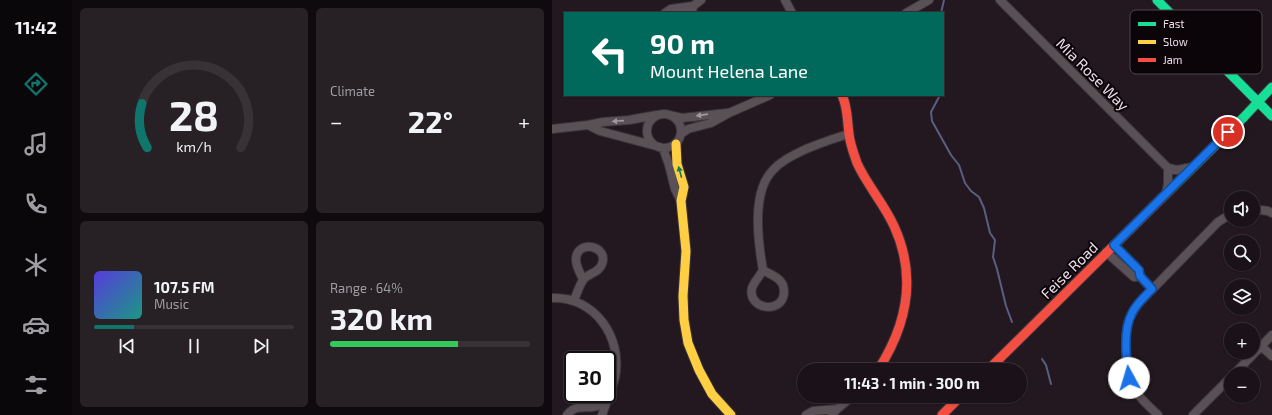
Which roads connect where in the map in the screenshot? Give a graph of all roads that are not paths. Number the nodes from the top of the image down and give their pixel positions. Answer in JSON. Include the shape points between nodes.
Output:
{"nodes":[{"id":1,"x":701,"y":0,"type":"edge"},
{"id":2,"x":785,"y":0,"type":"edge"},
{"id":3,"x":929,"y":0,"type":"edge"},
{"id":4,"x":1000,"y":0,"type":"edge"},
{"id":5,"x":1157,"y":0,"type":"edge"},
{"id":6,"x":693,"y":10,"type":"edge"},
{"id":7,"x":1167,"y":10,"type":"edge"},
{"id":8,"x":666,"y":12,"type":"edge"},
{"id":9,"x":791,"y":12,"type":"edge"},
{"id":10,"x":908,"y":12,"type":"edge"},
{"id":11,"x":1230,"y":74,"type":"edge"},
{"id":12,"x":1272,"y":87,"type":"edge"},
{"id":13,"x":768,"y":96,"type":"edge"},
{"id":14,"x":842,"y":96,"type":"edge"},
{"id":15,"x":1258,"y":102,"type":"junction"},
{"id":16,"x":729,"y":113,"type":"junction"},
{"id":17,"x":656,"y":115,"type":"junction"},
{"id":18,"x":674,"y":116,"type":"junction"},
{"id":19,"x":1272,"y":116,"type":"edge"},
{"id":20,"x":588,"y":125,"type":"junction"},
{"id":21,"x":552,"y":129,"type":"edge"},
{"id":22,"x":682,"y":134,"type":"junction"},
{"id":23,"x":850,"y":134,"type":"junction"},
{"id":24,"x":676,"y":144,"type":"junction"},
{"id":25,"x":662,"y":148,"type":"junction"},
{"id":26,"x":1192,"y":167,"type":"junction"},
{"id":27,"x":1168,"y":168,"type":"junction"},
{"id":28,"x":1166,"y":193,"type":"junction"},
{"id":29,"x":681,"y":201,"type":"junction"},
{"id":30,"x":1260,"y":210,"type":"edge"},
{"id":31,"x":1272,"y":213,"type":"edge"},
{"id":32,"x":1224,"y":218,"type":"edge"},
{"id":33,"x":1114,"y":245,"type":"junction"},
{"id":34,"x":1106,"y":252,"type":"junction"},
{"id":35,"x":763,"y":270,"type":"junction"},
{"id":36,"x":1140,"y":276,"type":"junction"},
{"id":37,"x":583,"y":280,"type":"dead end"},
{"id":38,"x":1152,"y":289,"type":"junction"},
{"id":39,"x":552,"y":298,"type":"edge"},
{"id":40,"x":574,"y":300,"type":"junction"},
{"id":41,"x":1272,"y":336,"type":"edge"},
{"id":42,"x":1261,"y":346,"type":"junction"},
{"id":43,"x":616,"y":351,"type":"edge"},
{"id":44,"x":1272,"y":356,"type":"edge"},
{"id":45,"x":883,"y":363,"type":"edge"},
{"id":46,"x":995,"y":363,"type":"edge"},
{"id":47,"x":1241,"y":367,"type":"edge"},
{"id":48,"x":1224,"y":384,"type":"edge"},
{"id":49,"x":606,"y":403,"type":"joint"},
{"id":50,"x":845,"y":403,"type":"edge"},
{"id":51,"x":954,"y":403,"type":"edge"},
{"id":52,"x":835,"y":412,"type":"edge"},
{"id":53,"x":567,"y":415,"type":"edge"},
{"id":54,"x":602,"y":415,"type":"edge"},
{"id":55,"x":730,"y":415,"type":"edge"},
{"id":56,"x":806,"y":415,"type":"edge"},
{"id":57,"x":942,"y":415,"type":"edge"},
{"id":58,"x":1158,"y":415,"type":"edge"},
{"id":59,"x":1193,"y":415,"type":"edge"}],
"edges":[{"from":1,"to":6,"type":"street"},
{"from":2,"to":9,"type":"street"},
{"from":3,"to":10,"type":"street"},
{"from":4,"to":27,"type":"street","name":"Mia Rose Way"},
{"from":5,"to":7,"type":"street"},
{"from":6,"to":8,"type":"street","via":[[671,9]]},
{"from":11,"to":15,"type":"street"},
{"from":12,"to":15,"type":"street","name":"Feise Road"},
{"from":13,"to":16,"type":"street"},
{"from":14,"to":23,"type":"street","via":[[847,105]]},
{"from":15,"to":19,"type":"street"},
{"from":15,"to":26,"type":"street","name":"Feise Road"},
{"from":16,"to":18,"type":"street","one_way":true,"via":[[682,118]]},
{"from":16,"to":22,"type":"street","via":[[711,123],[688,129]]},
{"from":17,"to":18,"type":"street","via":[[666,113]]},
{"from":17,"to":20,"type":"street","one_way":true},
{"from":17,"to":25,"type":"street","via":[[649,122],[647,132],[651,142]]},
{"from":18,"to":22,"type":"street","via":[[681,125]]},
{"from":20,"to":21,"type":"street"},
{"from":20,"to":25,"type":"street","via":[[600,131]]},
{"from":22,"to":24,"type":"street"},
{"from":23,"to":35,"type":"street","via":[[832,138],[787,158],[767,177],[761,193],[758,218]]},
{"from":23,"to":45,"type":"street","via":[[862,173],[894,227],[905,260],[908,286],[905,309],[898,334]]},
{"from":24,"to":25,"type":"street"},
{"from":29,"to":24,"type":"street","one_way":true,"via":[[684,187],[677,164]]},
{"from":25,"to":29,"type":"street"},
{"from":26,"to":27,"type":"street","via":[[1177,170]]},
{"from":26,"to":28,"type":"street","name":"Feise Road"},
{"from":27,"to":28,"type":"street"},
{"from":28,"to":33,"type":"street","name":"Feise Road"},
{"from":29,"to":55,"type":"street","via":[[686,251],[684,320],[688,343],[712,394]]},
{"from":30,"to":31,"type":"street"},
{"from":32,"to":38,"type":"street"},
{"from":33,"to":34,"type":"street","name":"Feise Road"},
{"from":33,"to":36,"type":"street","via":[[1139,270]]},
{"from":34,"to":36,"type":"street","via":[[1134,276]]},
{"from":34,"to":46,"type":"street","name":"Feise Road"},
{"from":35,"to":35,"type":"street","via":[[754,284],[752,294],[757,304],[772,308],[783,297],[783,286],[777,278]]},
{"from":36,"to":38,"type":"street"},
{"from":37,"to":40,"type":"street"},
{"from":38,"to":58,"type":"street","via":[[1138,304],[1128,322],[1127,368],[1134,390]]},
{"from":39,"to":40,"type":"street"},
{"from":40,"to":43,"type":"street","via":[[600,318],[608,328]]},
{"from":41,"to":42,"type":"street"},
{"from":42,"to":44,"type":"street"},
{"from":42,"to":47,"type":"street"},
{"from":48,"to":59,"type":"street"},
{"from":49,"to":53,"type":"street","via":[[593,407],[577,407]]},
{"from":49,"to":54,"type":"street"},
{"from":50,"to":52,"type":"street"},
{"from":51,"to":57,"type":"street"},
{"from":52,"to":56,"type":"street","via":[[814,410]]}]}
